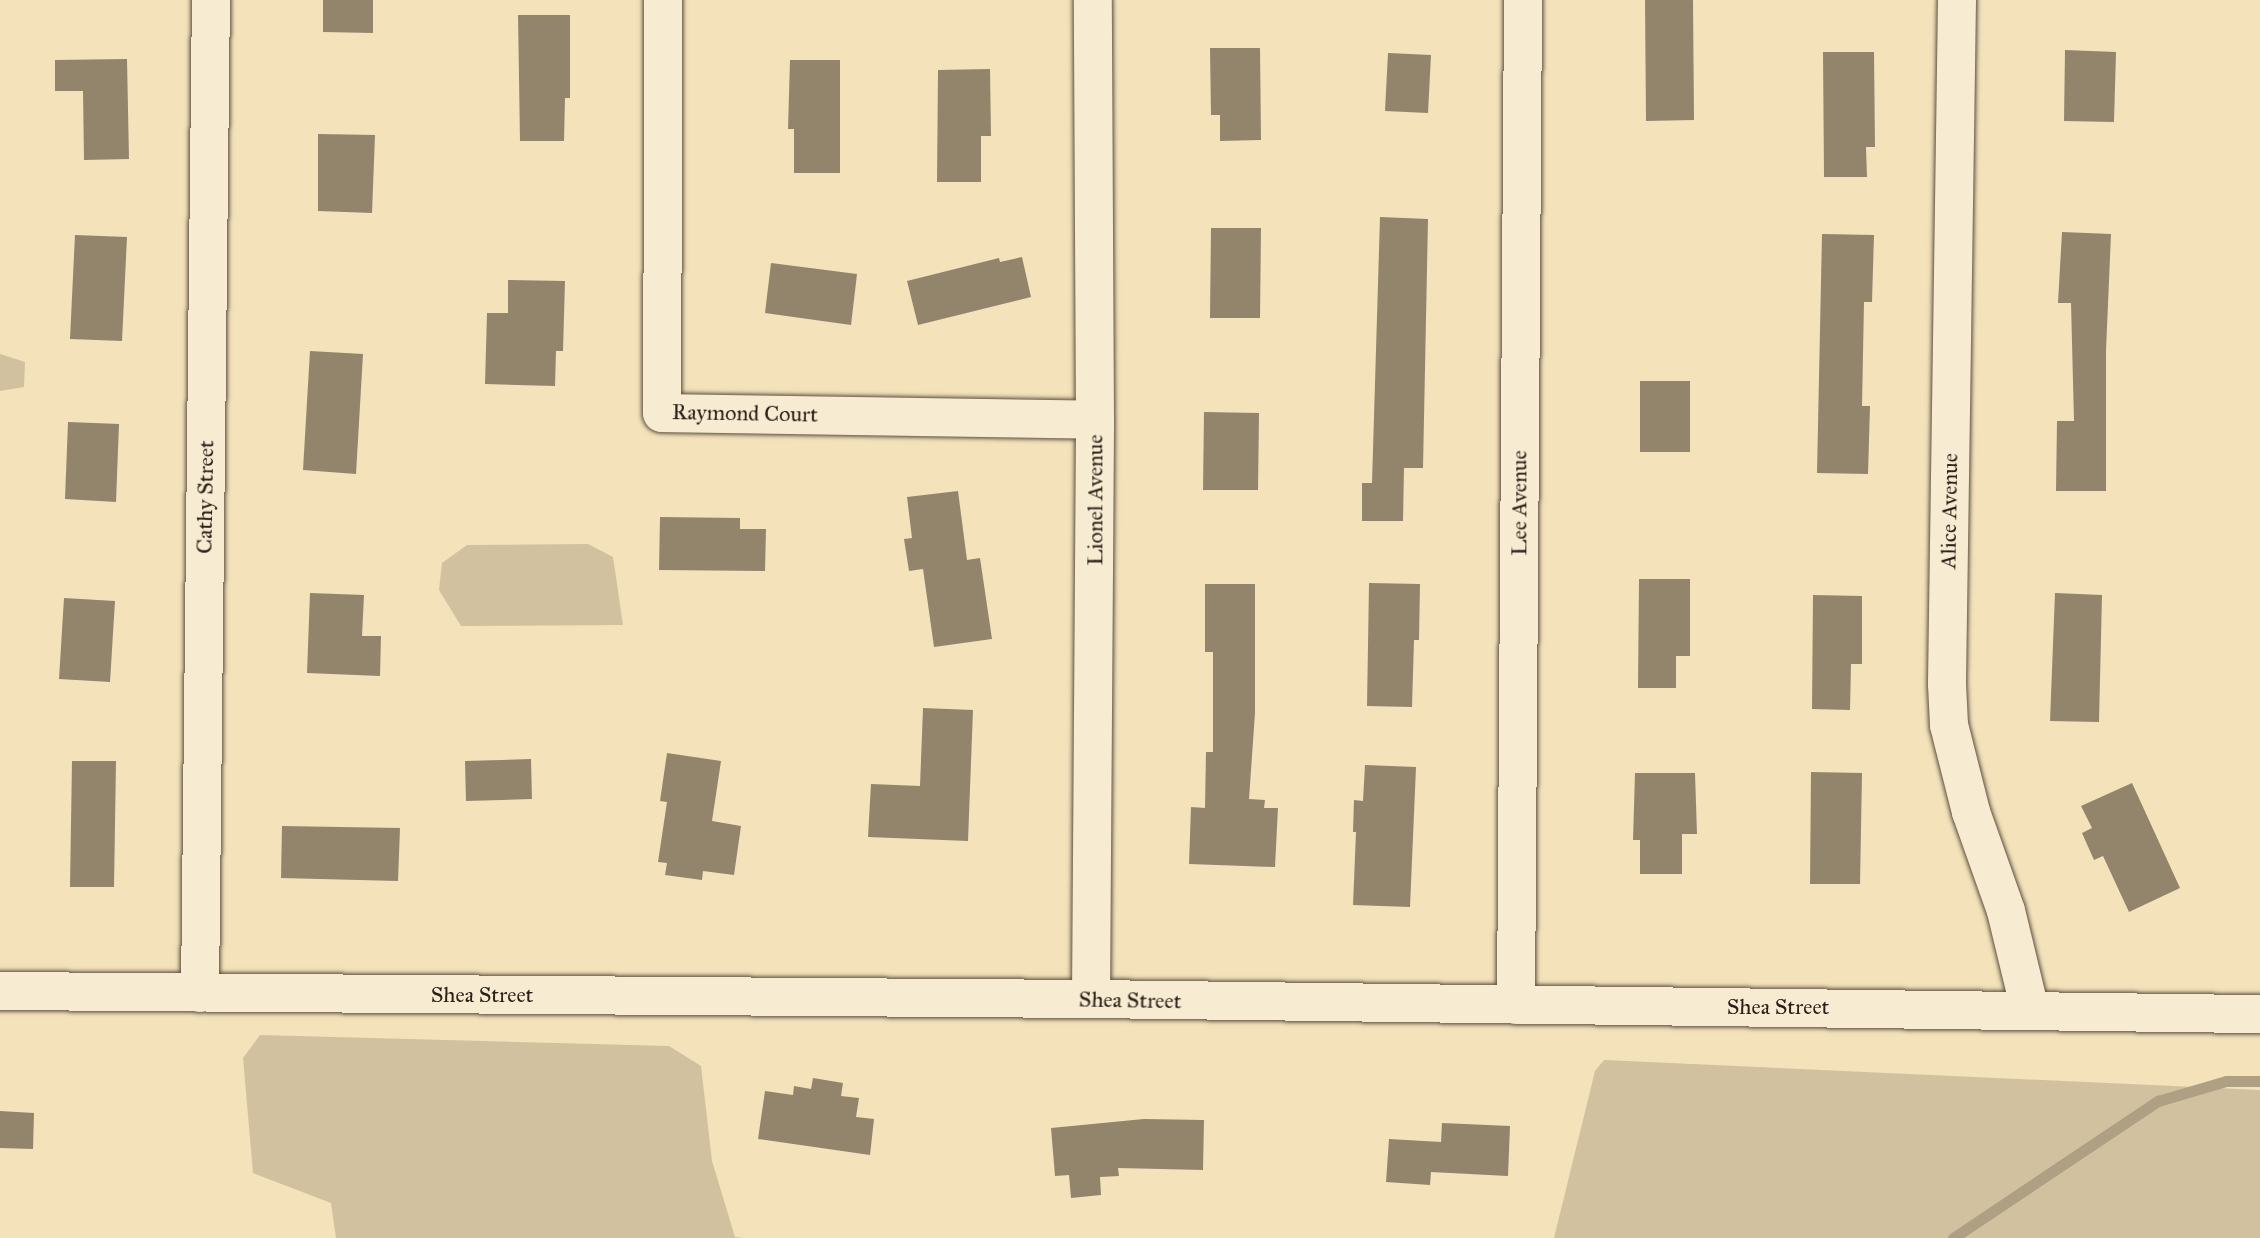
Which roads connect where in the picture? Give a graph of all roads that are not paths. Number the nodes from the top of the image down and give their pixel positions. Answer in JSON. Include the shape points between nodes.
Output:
{"nodes":[{"id":1,"x":211,"y":0,"type":"edge"},
{"id":2,"x":663,"y":0,"type":"edge"},
{"id":3,"x":1093,"y":0,"type":"edge"},
{"id":4,"x":1523,"y":0,"type":"edge"},
{"id":5,"x":1957,"y":0,"type":"edge"},
{"id":6,"x":1095,"y":420,"type":"junction"},
{"id":7,"x":0,"y":991,"type":"edge"},
{"id":8,"x":200,"y":993,"type":"junction"},
{"id":9,"x":1091,"y":999,"type":"junction"},
{"id":10,"x":1516,"y":1005,"type":"junction"},
{"id":11,"x":2030,"y":1010,"type":"junction"},
{"id":12,"x":2260,"y":1014,"type":"edge"}],
"edges":[{"from":1,"to":8,"type":"street","name":"Cathy Street"},
{"from":2,"to":6,"type":"street","name":"Raymond Court","via":[[662,413]]},
{"from":3,"to":6,"type":"street","name":"Lionel Avenue"},
{"from":4,"to":10,"type":"street","name":"Lee Avenue"},
{"from":5,"to":11,"type":"street","name":"Alice Avenue","via":[[1948,712],[1957,762],[2006,911]]},
{"from":6,"to":9,"type":"street","name":"Lionel Avenue"},
{"from":7,"to":8,"type":"street","name":"Shea Street"},
{"from":8,"to":9,"type":"street","name":"Shea Street"},
{"from":9,"to":10,"type":"street","name":"Shea Street"},
{"from":10,"to":11,"type":"street","name":"Shea Street"},
{"from":11,"to":12,"type":"street","name":"Shea Street"}]}
